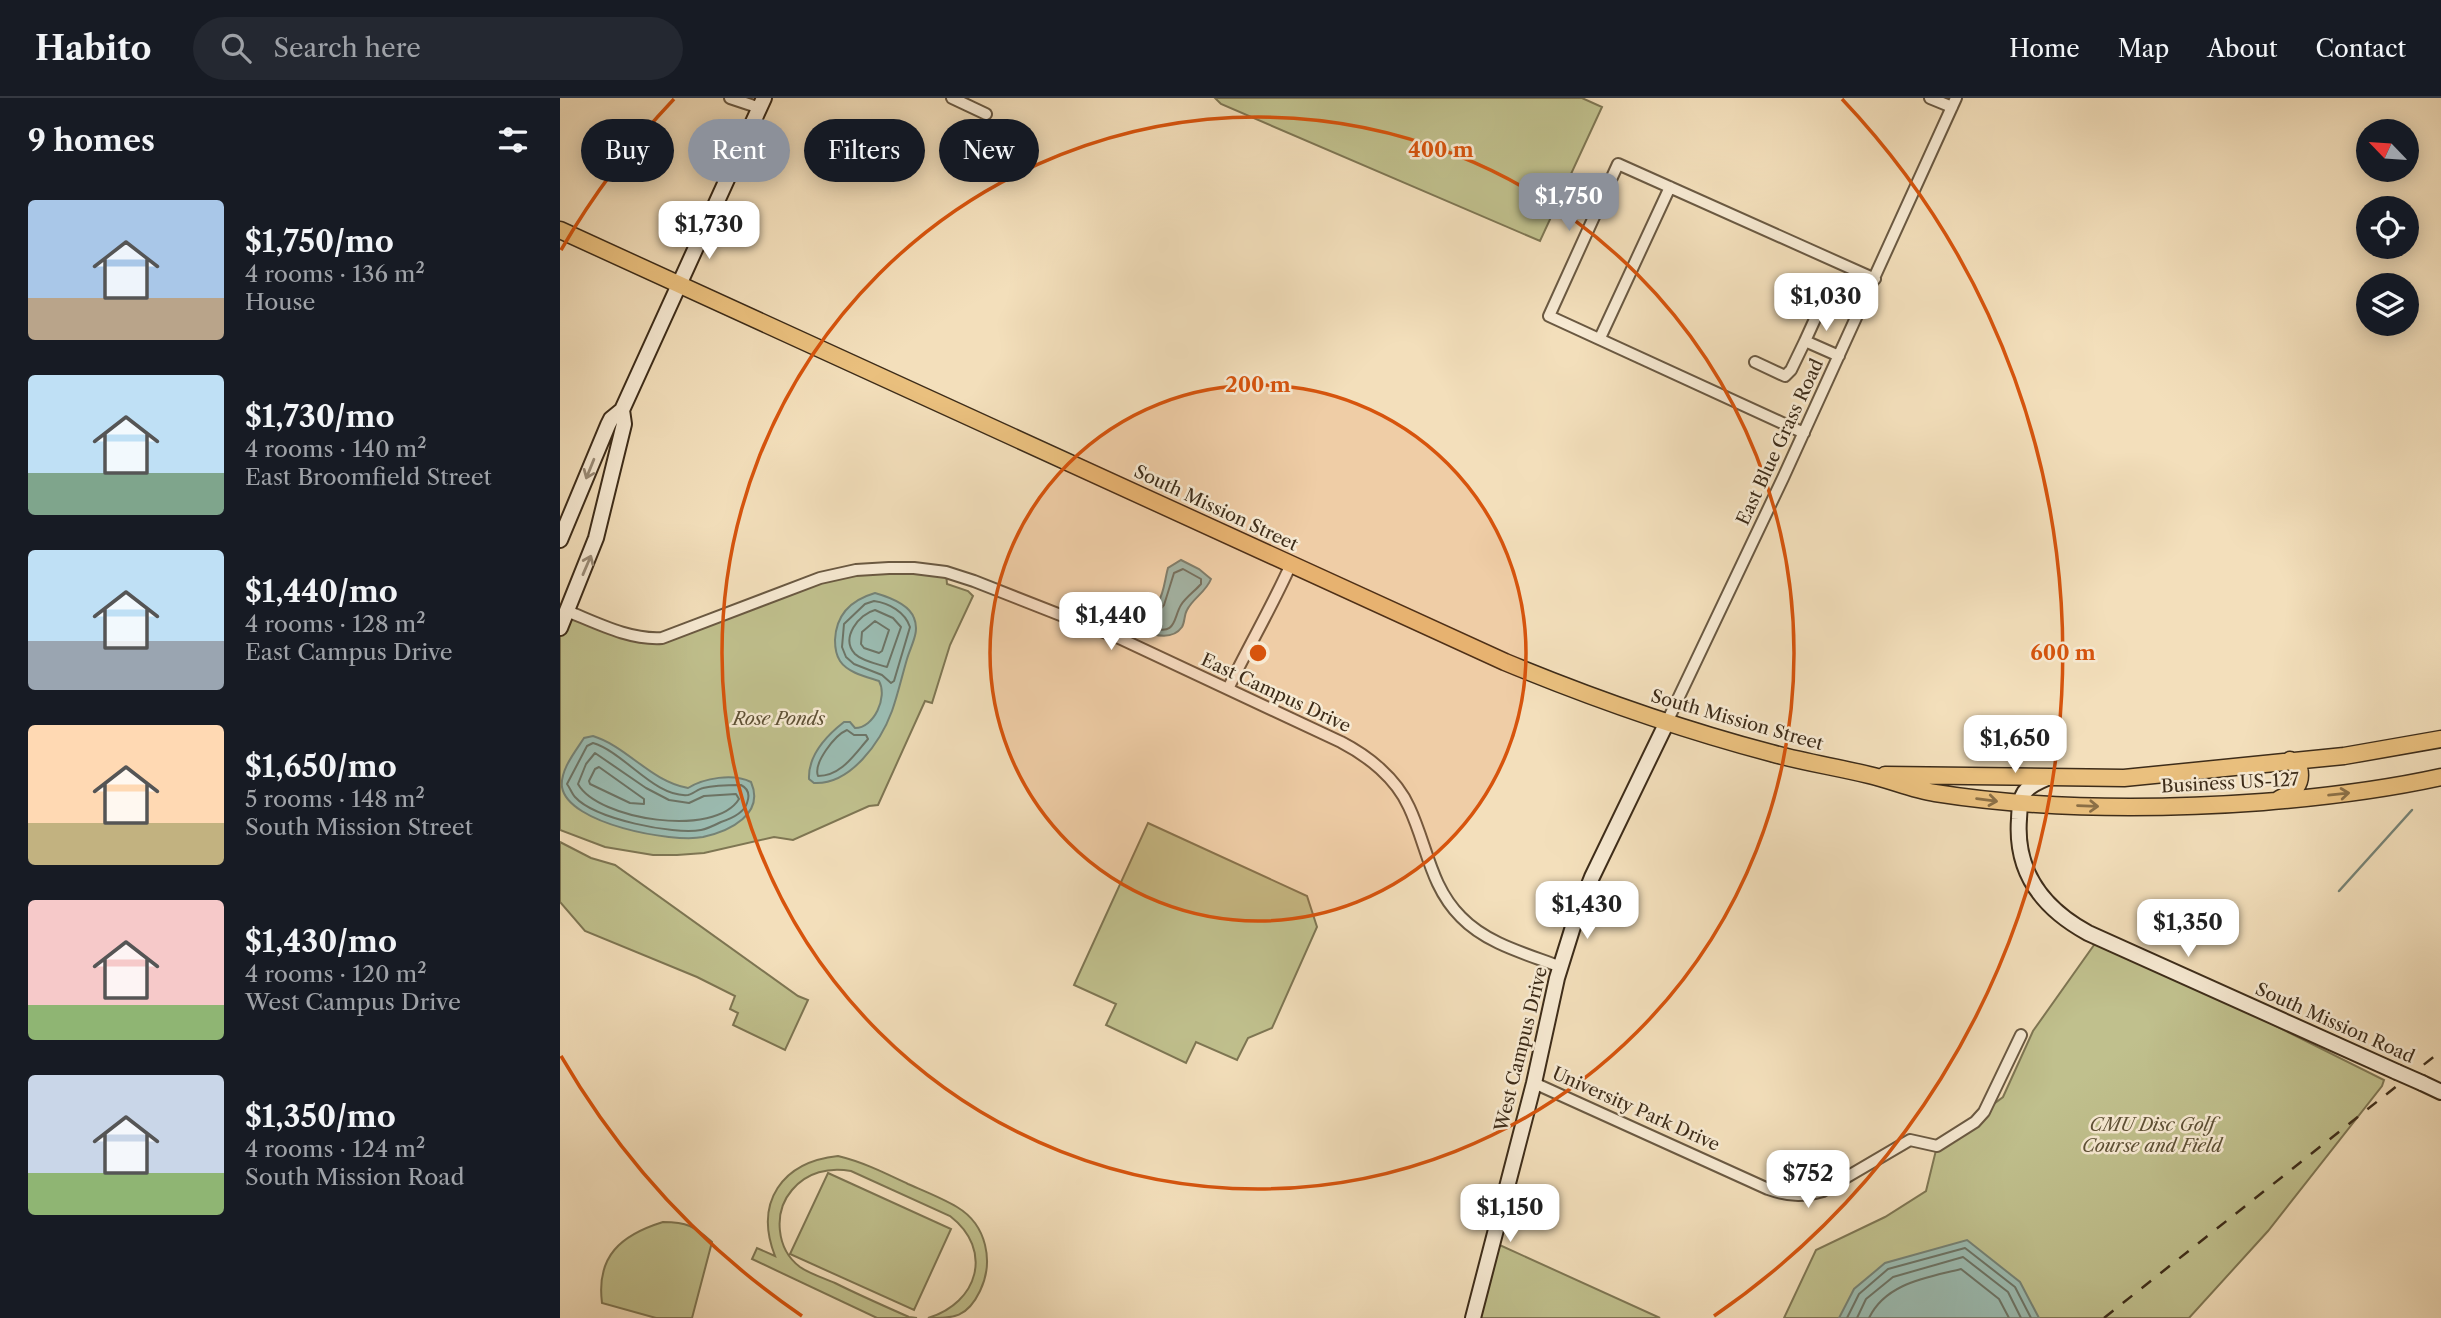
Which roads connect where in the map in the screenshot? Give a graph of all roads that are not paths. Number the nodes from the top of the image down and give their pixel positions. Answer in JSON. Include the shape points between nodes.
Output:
{"nodes":[{"id":1,"x":730,"y":98,"type":"edge"},
{"id":2,"x":952,"y":98,"type":"edge"},
{"id":3,"x":1930,"y":98,"type":"edge"},
{"id":4,"x":1954,"y":102,"type":"edge"},
{"id":5,"x":762,"y":103,"type":"edge"},
{"id":6,"x":986,"y":114,"type":"dead end"},
{"id":7,"x":1670,"y":187,"type":"junction"},
{"id":8,"x":560,"y":230,"type":"edge"},
{"id":9,"x":1875,"y":279,"type":"junction"},
{"id":10,"x":678,"y":285,"type":"junction"},
{"id":11,"x":1820,"y":308,"type":"dead end"},
{"id":12,"x":1600,"y":338,"type":"junction"},
{"id":13,"x":1805,"y":341,"type":"junction"},
{"id":14,"x":1839,"y":356,"type":"junction"},
{"id":15,"x":1755,"y":362,"type":"dead end"},
{"id":16,"x":622,"y":410,"type":"junction"},
{"id":17,"x":1804,"y":433,"type":"junction"},
{"id":18,"x":579,"y":495,"type":"junction"},
{"id":19,"x":602,"y":514,"type":"junction"},
{"id":20,"x":560,"y":540,"type":"edge"},
{"id":21,"x":1291,"y":564,"type":"junction"},
{"id":22,"x":567,"y":611,"type":"junction"},
{"id":23,"x":560,"y":628,"type":"edge"},
{"id":24,"x":1228,"y":689,"type":"junction"},
{"id":25,"x":1667,"y":722,"type":"junction"},
{"id":26,"x":2441,"y":739,"type":"edge"},
{"id":27,"x":2290,"y":760,"type":"junction"},
{"id":28,"x":1872,"y":776,"type":"junction"},
{"id":29,"x":2441,"y":777,"type":"edge"},
{"id":30,"x":2047,"y":778,"type":"junction"},
{"id":31,"x":2277,"y":800,"type":"junction"},
{"id":32,"x":2020,"y":804,"type":"junction"},
{"id":33,"x":1561,"y":967,"type":"junction"},
{"id":34,"x":2021,"y":1035,"type":"dead end"},
{"id":35,"x":1534,"y":1083,"type":"junction"},
{"id":36,"x":2441,"y":1092,"type":"edge"},
{"id":37,"x":1473,"y":1318,"type":"edge"}],
"edges":[{"from":1,"to":5,"type":"street"},
{"from":2,"to":6,"type":"street"},
{"from":3,"to":4,"type":"street"},
{"from":4,"to":9,"type":"street","name":"East Blue Grass Road"},
{"from":5,"to":10,"type":"main road"},
{"from":7,"to":9,"type":"street"},
{"from":7,"to":12,"type":"street"},
{"from":7,"to":12,"type":"street","via":[[1618,164],[1549,316]]},
{"from":8,"to":10,"type":"main road","name":"South Mission Street"},
{"from":9,"to":14,"type":"street","name":"East Blue Grass Road"},
{"from":10,"to":16,"type":"main road"},
{"from":10,"to":21,"type":"main road","name":"South Mission Street"},
{"from":11,"to":13,"type":"street"},
{"from":12,"to":17,"type":"street"},
{"from":13,"to":14,"type":"street"},
{"from":13,"to":15,"type":"street","via":[[1785,376]]},
{"from":14,"to":17,"type":"street","name":"East Blue Grass Road"},
{"from":16,"to":18,"type":"main road","one_way":true,"via":[[611,419]]},
{"from":16,"to":19,"type":"main road","via":[[624,424]]},
{"from":17,"to":25,"type":"street","name":"East Blue Grass Road"},
{"from":18,"to":19,"type":"main road","via":[[598,498]]},
{"from":18,"to":20,"type":"main road"},
{"from":22,"to":19,"type":"main road","one_way":true,"via":[[593,550]]},
{"from":21,"to":24,"type":"street"},
{"from":21,"to":25,"type":"main road","name":"South Mission Street","via":[[1518,668]]},
{"from":22,"to":23,"type":"main road"},
{"from":22,"to":24,"type":"street","name":"East Campus Drive","via":[[623,633],[662,638],[820,578],[856,570],[936,570],[1107,633]]},
{"from":24,"to":33,"type":"street","name":"East Campus Drive","via":[[1341,741],[1370,760],[1409,805],[1431,870],[1454,910],[1487,937]]},
{"from":25,"to":28,"type":"main road","name":"South Mission Street"},
{"from":25,"to":33,"type":"main road","name":"West Campus Drive","via":[[1592,877]]},
{"from":26,"to":27,"type":"main road","name":"Business US-127"},
{"from":27,"to":30,"type":"main road","name":"Business US-127","via":[[2124,778]]},
{"from":27,"to":31,"type":"main road","via":[[2300,768],[2300,779],[2297,787]]},
{"from":28,"to":30,"type":"main road","name":"South Mission Street"},
{"from":28,"to":32,"type":"main road","name":"South Mission Street","one_way":true,"via":[[1933,793]]},
{"from":31,"to":29,"type":"main road","name":"Business US-127","one_way":true},
{"from":30,"to":32,"type":"main road","via":[[2027,788]]},
{"from":32,"to":31,"type":"main road","name":"Business US-127","one_way":true,"via":[[2130,808]]},
{"from":32,"to":36,"type":"main road","name":"South Mission Road","bridge":true,"via":[[2022,860],[2035,887],[2063,918]]},
{"from":33,"to":35,"type":"main road","name":"West Campus Drive"},
{"from":34,"to":35,"type":"street","name":"University Park Drive","via":[[1975,1122],[1937,1146],[1910,1140],[1813,1194],[1768,1189]]},
{"from":35,"to":37,"type":"main road","name":"West Campus Drive"}]}
